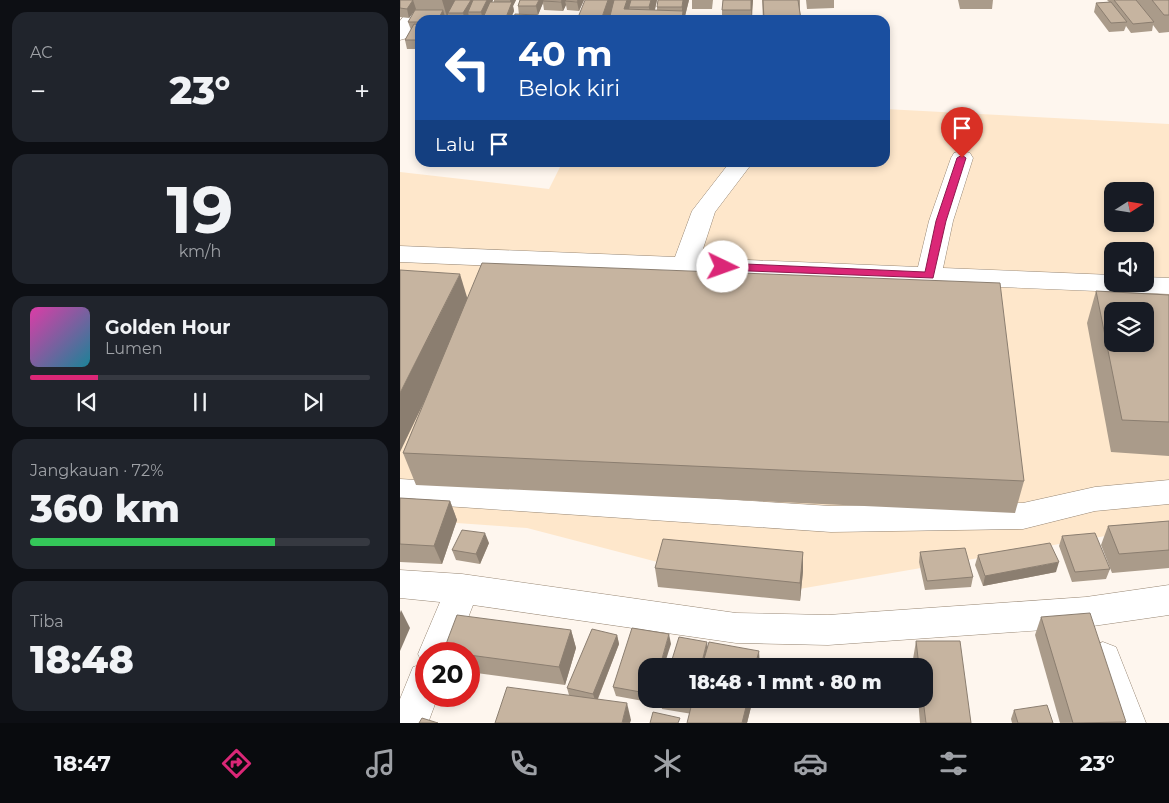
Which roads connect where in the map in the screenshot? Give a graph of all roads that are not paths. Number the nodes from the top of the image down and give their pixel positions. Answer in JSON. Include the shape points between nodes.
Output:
{"nodes":[{"id":1,"x":425,"y":0,"type":"edge"},
{"id":2,"x":400,"y":34,"type":"edge"},
{"id":3,"x":962,"y":158,"type":"dead end"},
{"id":4,"x":738,"y":167,"type":"edge"},
{"id":5,"x":400,"y":254,"type":"edge"},
{"id":6,"x":685,"y":265,"type":"junction"},
{"id":7,"x":929,"y":275,"type":"junction"},
{"id":8,"x":1104,"y":284,"type":"edge"},
{"id":9,"x":1154,"y":285,"type":"edge"},
{"id":10,"x":1169,"y":286,"type":"edge"},
{"id":11,"x":400,"y":491,"type":"edge"},
{"id":12,"x":1169,"y":492,"type":"edge"},
{"id":13,"x":400,"y":584,"type":"edge"},
{"id":14,"x":462,"y":590,"type":"junction"},
{"id":15,"x":1169,"y":600,"type":"edge"},
{"id":16,"x":1086,"y":612,"type":"junction"},
{"id":17,"x":441,"y":642,"type":"edge"},
{"id":18,"x":415,"y":707,"type":"edge"},
{"id":19,"x":409,"y":723,"type":"edge"},
{"id":20,"x":1127,"y":723,"type":"edge"}],
"edges":[{"from":1,"to":2,"type":"street"},
{"from":3,"to":7,"type":"street","via":[[941,221]]},
{"from":4,"to":6,"type":"street","via":[[704,211]]},
{"from":5,"to":6,"type":"street"},
{"from":6,"to":7,"type":"street"},
{"from":7,"to":8,"type":"street"},
{"from":9,"to":10,"type":"street"},
{"from":11,"to":12,"type":"street","via":[[831,519],[1023,516],[1095,499]]},
{"from":13,"to":14,"type":"street"},
{"from":14,"to":16,"type":"street","via":[[736,628],[828,630]]},
{"from":14,"to":17,"type":"street"},
{"from":15,"to":16,"type":"street"},
{"from":16,"to":20,"type":"street"},
{"from":18,"to":19,"type":"street"}]}
